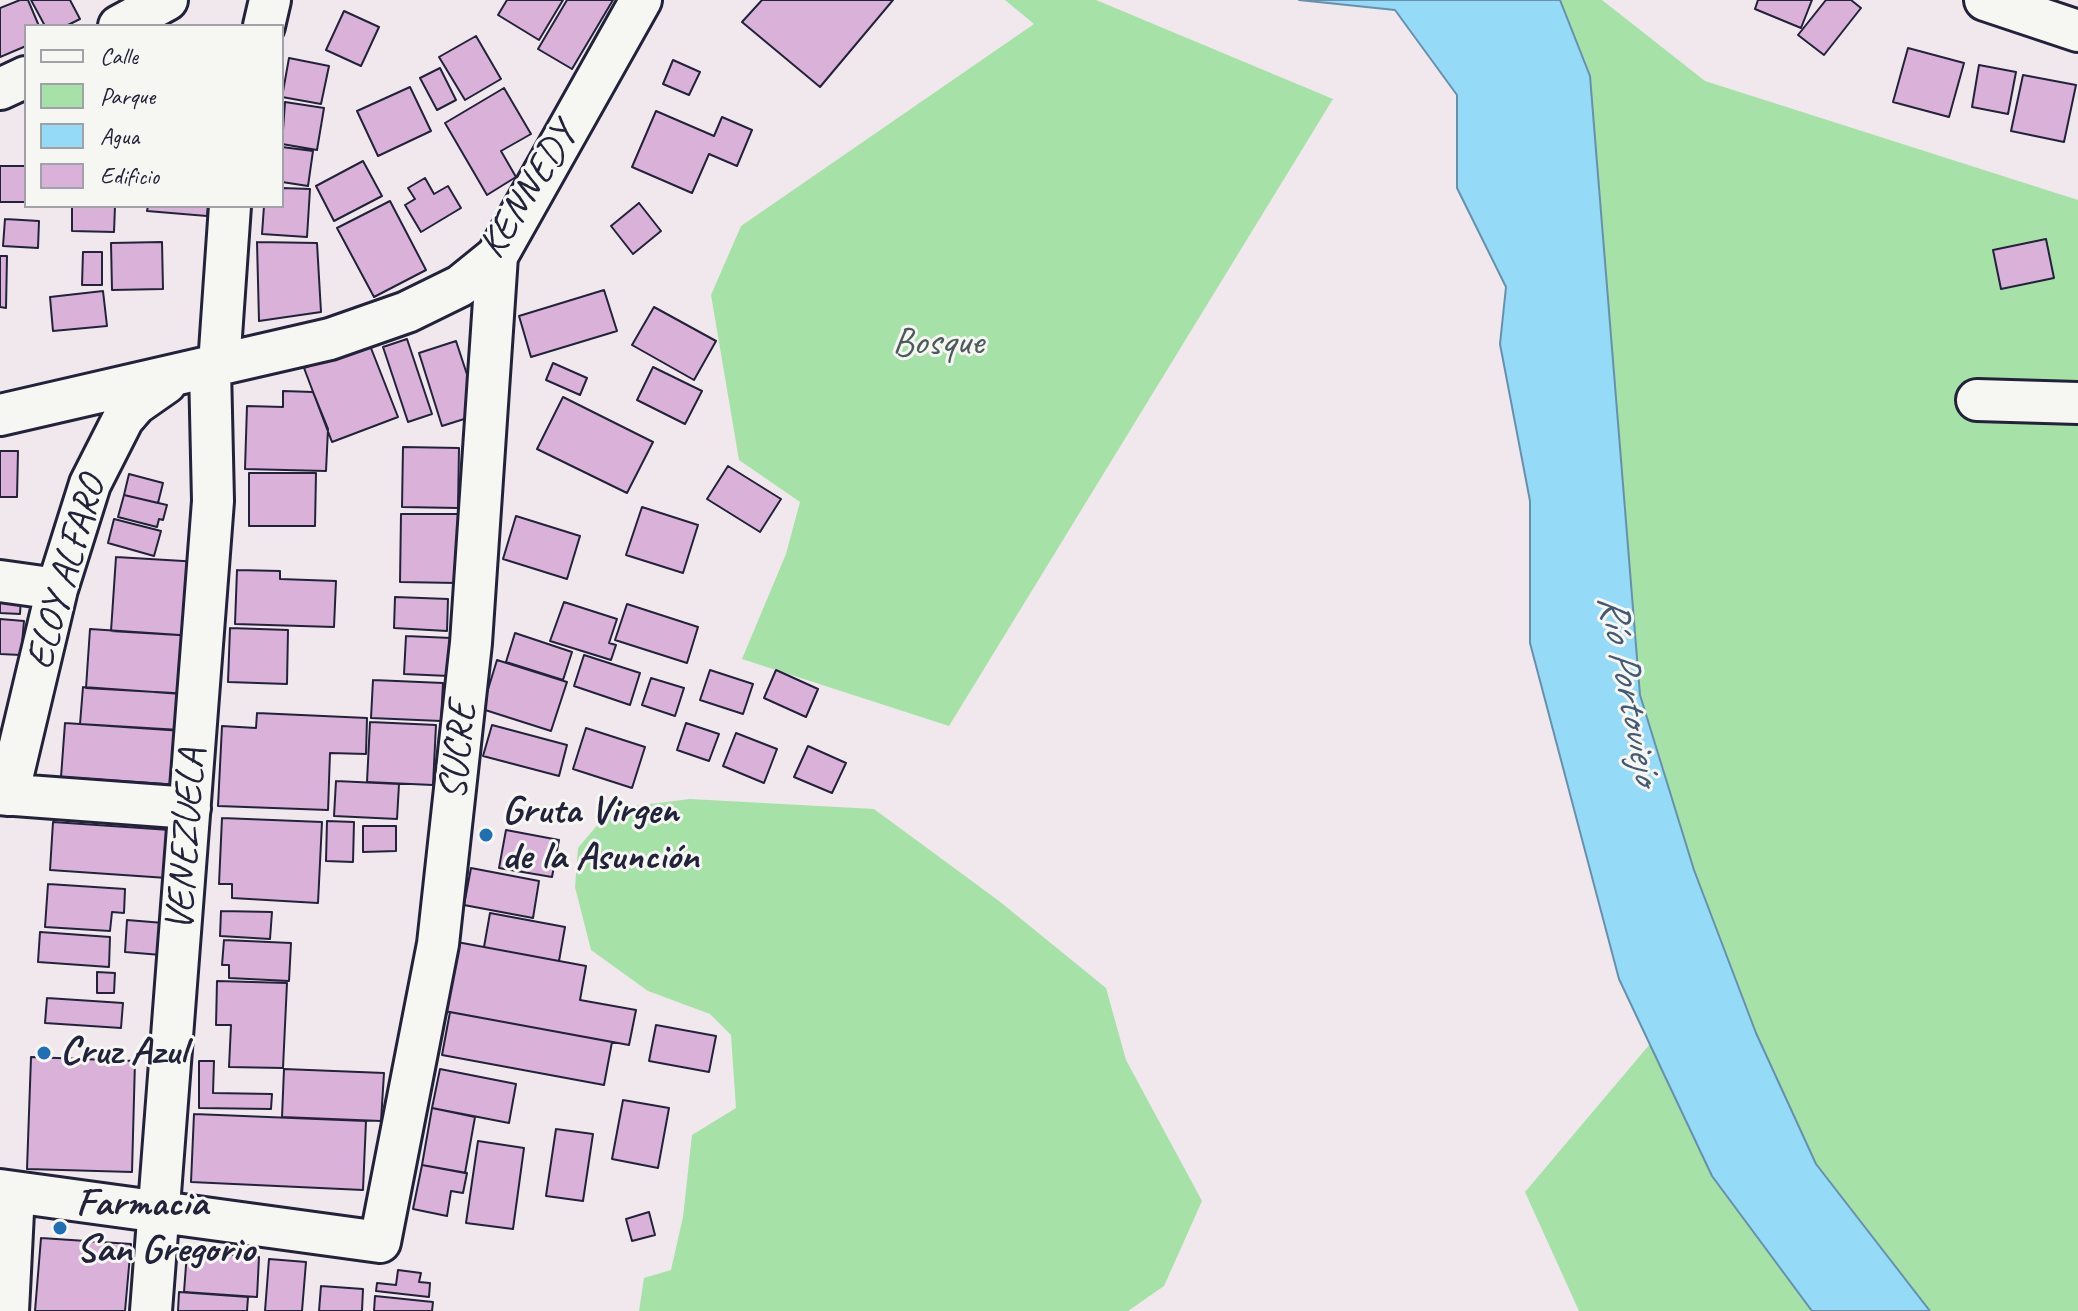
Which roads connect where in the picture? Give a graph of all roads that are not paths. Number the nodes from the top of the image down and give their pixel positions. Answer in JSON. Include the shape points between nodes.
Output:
{"nodes":[{"id":1,"x":167,"y":0,"type":"edge"},
{"id":2,"x":270,"y":0,"type":"edge"},
{"id":3,"x":641,"y":0,"type":"edge"},
{"id":4,"x":1985,"y":0,"type":"edge"},
{"id":5,"x":123,"y":24,"type":"edge"},
{"id":6,"x":264,"y":24,"type":"edge"},
{"id":7,"x":2078,"y":31,"type":"edge"},
{"id":8,"x":24,"y":78,"type":"edge"},
{"id":9,"x":0,"y":89,"type":"edge"},
{"id":10,"x":230,"y":208,"type":"edge"},
{"id":11,"x":497,"y":256,"type":"junction"},
{"id":12,"x":203,"y":369,"type":"junction"},
{"id":13,"x":1977,"y":400,"type":"dead end"},
{"id":14,"x":2078,"y":403,"type":"edge"},
{"id":15,"x":0,"y":415,"type":"edge"},
{"id":16,"x":0,"y":581,"type":"edge"},
{"id":17,"x":57,"y":589,"type":"junction"},
{"id":18,"x":4,"y":795,"type":"edge"},
{"id":19,"x":190,"y":808,"type":"junction"},
{"id":20,"x":7,"y":1191,"type":"edge"},
{"id":21,"x":159,"y":1209,"type":"junction"},
{"id":22,"x":8,"y":1311,"type":"edge"},
{"id":23,"x":151,"y":1311,"type":"edge"}],
"edges":[{"from":1,"to":5,"type":"street"},
{"from":2,"to":6,"type":"street"},
{"from":3,"to":11,"type":"street","name":"KENNEDY"},
{"from":4,"to":7,"type":"street"},
{"from":8,"to":9,"type":"street"},
{"from":10,"to":12,"type":"street","name":"VENEZUELA"},
{"from":11,"to":12,"type":"street","name":"KENNEDY","via":[[460,286],[407,312],[330,339]]},
{"from":11,"to":21,"type":"street","name":"SUCRE","via":[[471,643],[438,944],[380,1242]]},
{"from":12,"to":15,"type":"street","name":"KENNEDY"},
{"from":12,"to":17,"type":"street","name":"ELOY ALFARO","via":[[136,404],[109,441]]},
{"from":12,"to":19,"type":"street","name":"VENEZUELA","via":[[213,501]]},
{"from":13,"to":14,"type":"street"},
{"from":16,"to":17,"type":"street"},
{"from":17,"to":18,"type":"street","name":"ELOY ALFARO"},
{"from":18,"to":19,"type":"street"},
{"from":19,"to":21,"type":"street","name":"VENEZUELA"},
{"from":20,"to":21,"type":"street"},
{"from":20,"to":22,"type":"street"},
{"from":21,"to":23,"type":"street","name":"VENEZUELA"}]}
